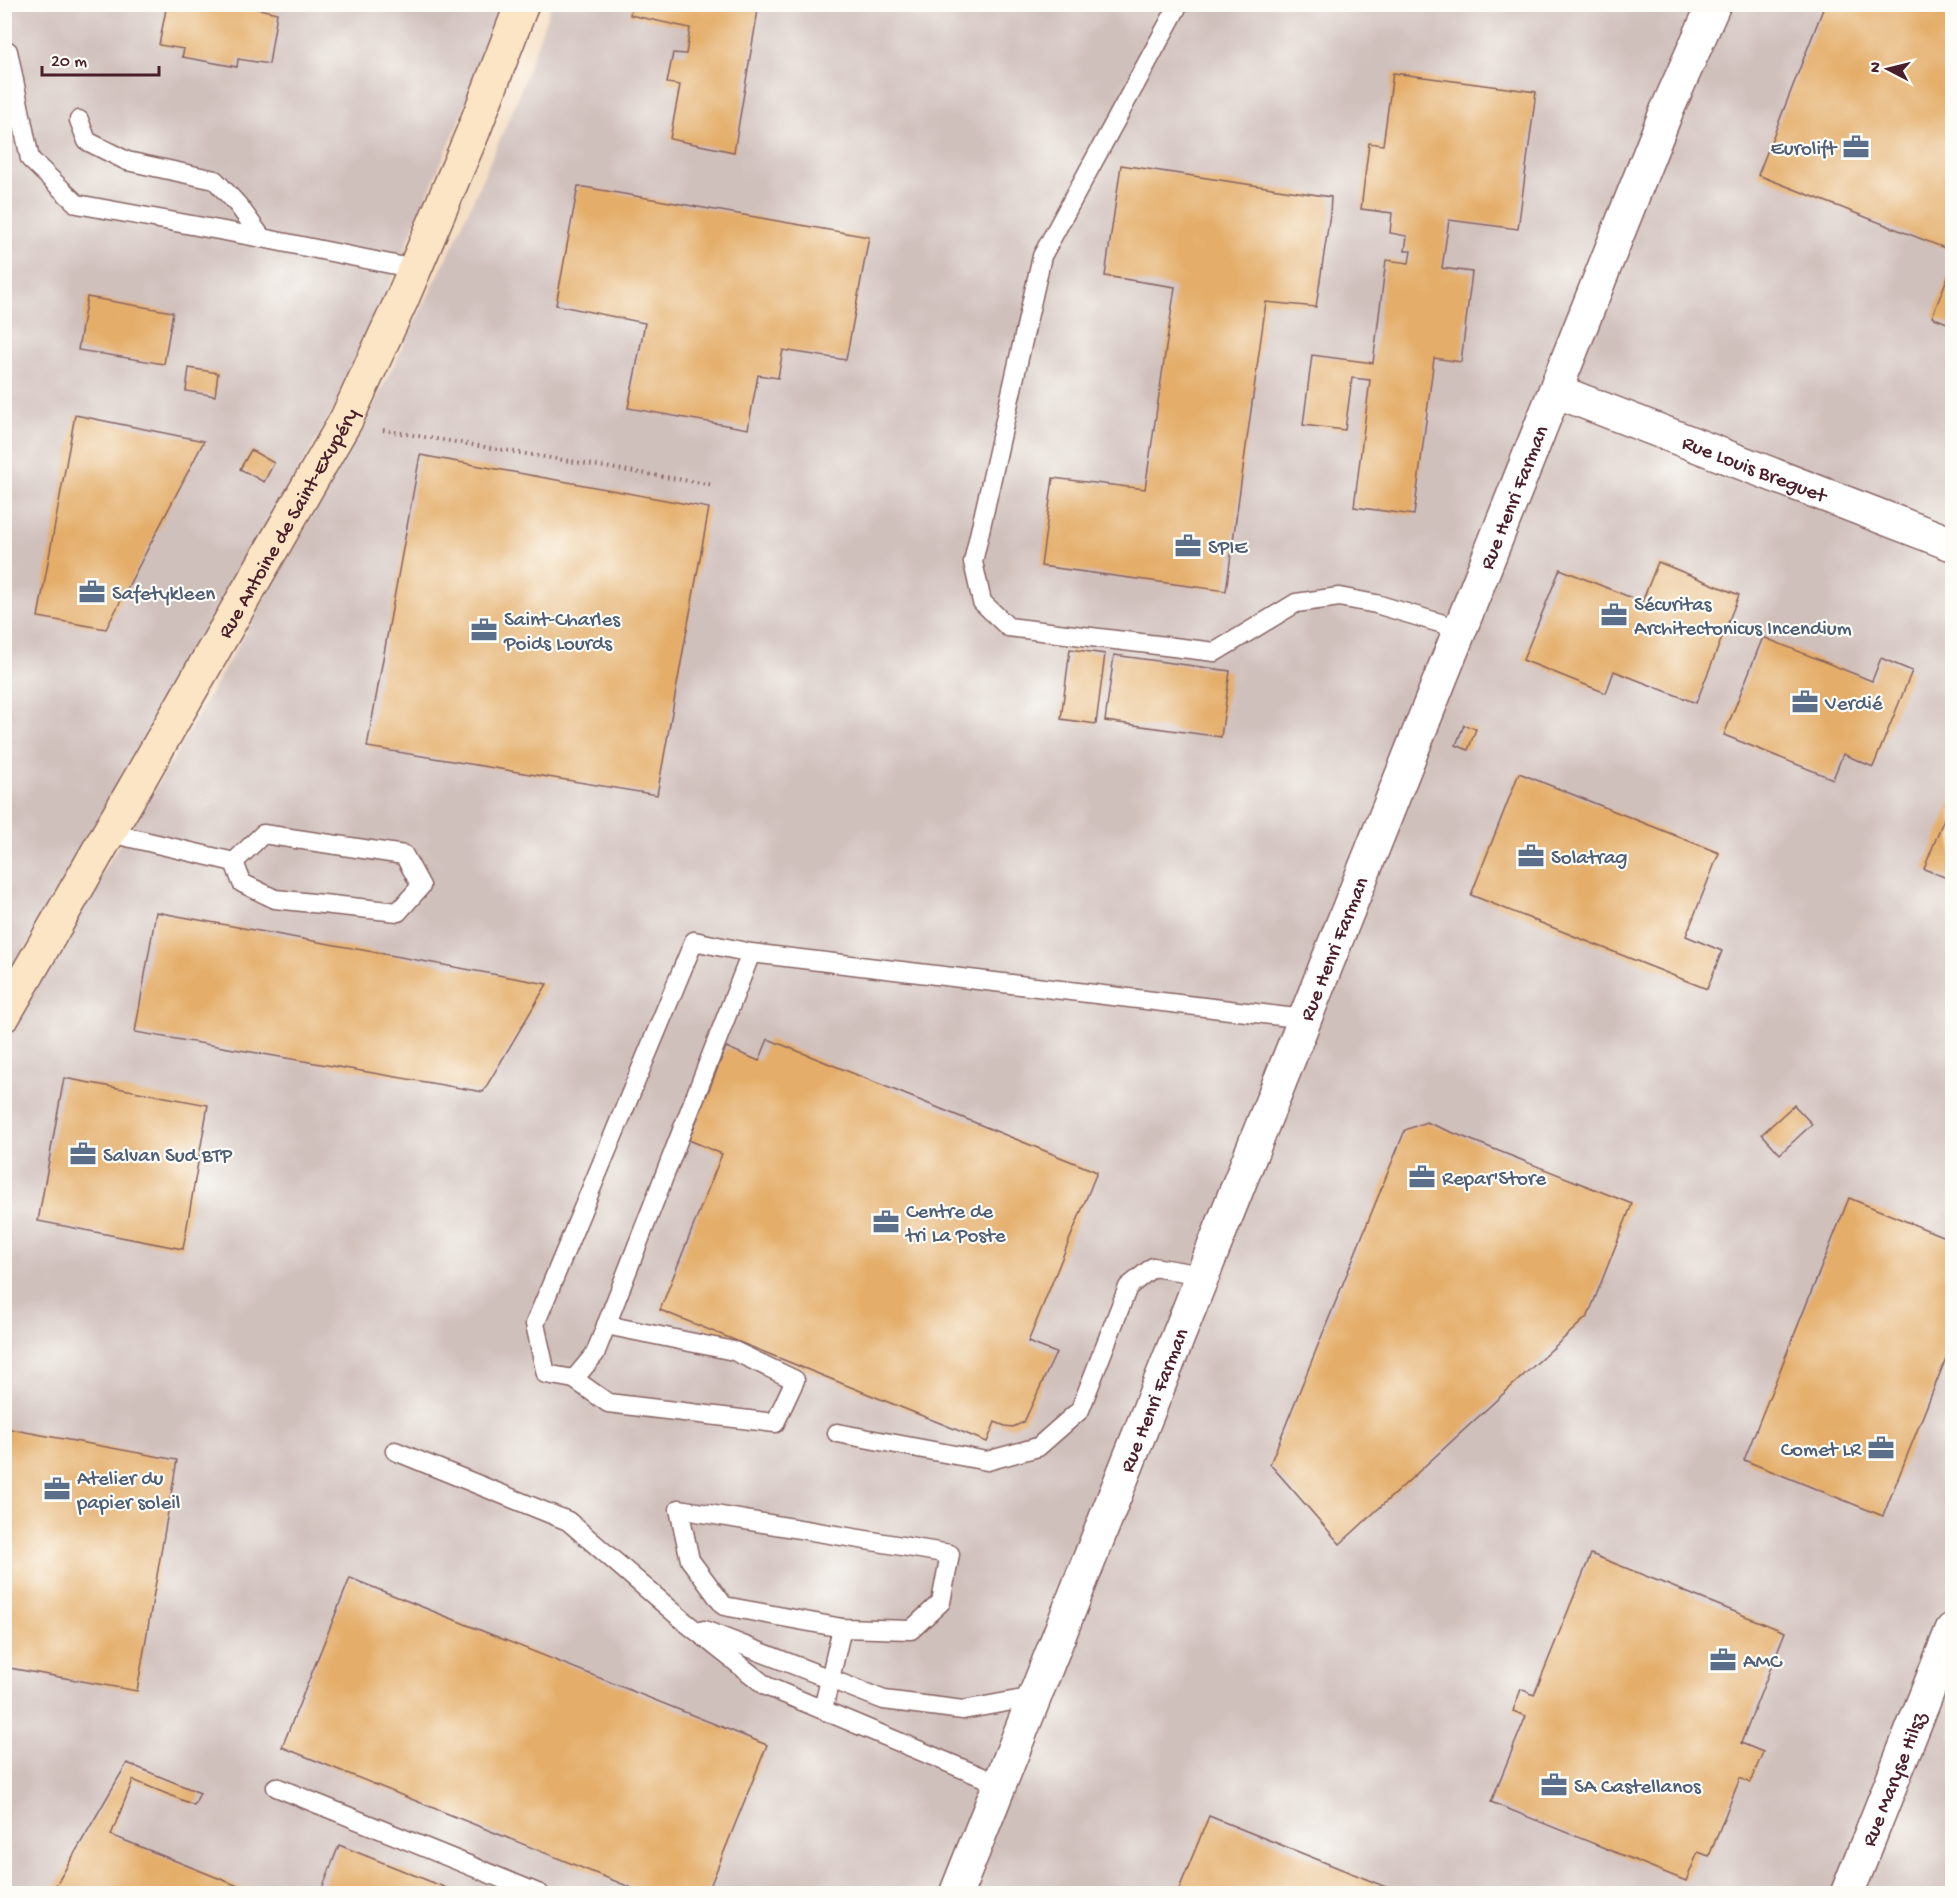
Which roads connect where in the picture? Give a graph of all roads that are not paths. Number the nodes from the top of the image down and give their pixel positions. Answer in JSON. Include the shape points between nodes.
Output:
{"nodes":[{"id":1,"x":522,"y":4,"type":"edge"},
{"id":2,"x":1179,"y":4,"type":"edge"},
{"id":3,"x":1714,"y":4,"type":"edge"},
{"id":4,"x":8,"y":51,"type":"dead end"},
{"id":5,"x":79,"y":120,"type":"dead end"},
{"id":6,"x":262,"y":238,"type":"junction"},
{"id":7,"x":415,"y":269,"type":"junction"},
{"id":8,"x":1556,"y":391,"type":"junction"},
{"id":9,"x":1953,"y":543,"type":"edge"},
{"id":10,"x":1460,"y":629,"type":"junction"},
{"id":11,"x":110,"y":833,"type":"junction"},
{"id":12,"x":234,"y":862,"type":"junction"},
{"id":13,"x":751,"y":953,"type":"junction"},
{"id":14,"x":4,"y":1015,"type":"edge"},
{"id":15,"x":1305,"y":1019,"type":"junction"},
{"id":16,"x":1203,"y":1275,"type":"junction"},
{"id":17,"x":606,"y":1325,"type":"junction"},
{"id":18,"x":574,"y":1379,"type":"junction"},
{"id":19,"x":837,"y":1433,"type":"dead end"},
{"id":20,"x":395,"y":1452,"type":"dead end"},
{"id":21,"x":685,"y":1623,"type":"junction"},
{"id":22,"x":842,"y":1628,"type":"junction"},
{"id":23,"x":1953,"y":1630,"type":"edge"},
{"id":24,"x":830,"y":1679,"type":"junction"},
{"id":25,"x":1034,"y":1697,"type":"junction"},
{"id":26,"x":823,"y":1709,"type":"junction"},
{"id":27,"x":999,"y":1784,"type":"junction"},
{"id":28,"x":276,"y":1787,"type":"dead end"},
{"id":29,"x":540,"y":1893,"type":"edge"},
{"id":30,"x":956,"y":1893,"type":"edge"},
{"id":31,"x":1846,"y":1893,"type":"edge"}],
"edges":[{"from":1,"to":7,"type":"street","name":"Rue Antoine de Saint-Exupéry"},
{"from":2,"to":10,"type":"lane","via":[[1042,256],[973,562],[982,602],[1008,627],[1215,652],[1296,603],[1339,597]]},
{"from":3,"to":8,"type":"street","name":"Rue Henri Farman","via":[[1667,110]]},
{"from":4,"to":6,"type":"lane","via":[[30,159],[77,204]]},
{"from":5,"to":6,"type":"lane","via":[[87,141],[127,161],[216,180]]},
{"from":6,"to":7,"type":"lane"},
{"from":7,"to":11,"type":"street","name":"Rue Antoine de Saint-Exupéry","via":[[346,420]]},
{"from":8,"to":9,"type":"street","name":"Rue Louis Breguet"},
{"from":8,"to":10,"type":"street","name":"Rue Henri Farman"},
{"from":10,"to":15,"type":"street","name":"Rue Henri Farman"},
{"from":11,"to":12,"type":"lane"},
{"from":11,"to":14,"type":"street","name":"Rue Antoine de Saint-Exupéry"},
{"from":12,"to":12,"type":"lane","via":[[242,883],[275,899],[398,912],[421,886],[404,855],[263,834]]},
{"from":13,"to":15,"type":"lane"},
{"from":13,"to":17,"type":"lane"},
{"from":13,"to":18,"type":"lane","via":[[694,941],[557,1270],[535,1324],[546,1374]]},
{"from":15,"to":16,"type":"street","name":"Rue Henri Farman"},
{"from":16,"to":19,"type":"lane","via":[[1153,1267],[1128,1287],[1080,1410],[1038,1447],[987,1461]]},
{"from":16,"to":25,"type":"street","name":"Rue Henri Farman"},
{"from":17,"to":18,"type":"lane","via":[[595,1354]]},
{"from":17,"to":18,"type":"lane","via":[[734,1351],[795,1380],[775,1423],[608,1403]]},
{"from":20,"to":21,"type":"lane","via":[[568,1521]]},
{"from":21,"to":24,"type":"lane"},
{"from":21,"to":26,"type":"lane","via":[[766,1686]]},
{"from":22,"to":22,"type":"lane","via":[[910,1630],[941,1602],[950,1554],[679,1509],[690,1560],[724,1606]]},
{"from":22,"to":24,"type":"lane"},
{"from":23,"to":31,"type":"street","name":"Rue Maryse Hilsz"},
{"from":24,"to":25,"type":"lane","via":[[884,1700],[963,1710]]},
{"from":24,"to":26,"type":"lane"},
{"from":25,"to":27,"type":"street","name":"Rue Henri Farman"},
{"from":26,"to":27,"type":"lane"},
{"from":27,"to":30,"type":"street","name":"Rue Henri Farman"},
{"from":28,"to":29,"type":"lane"}]}
